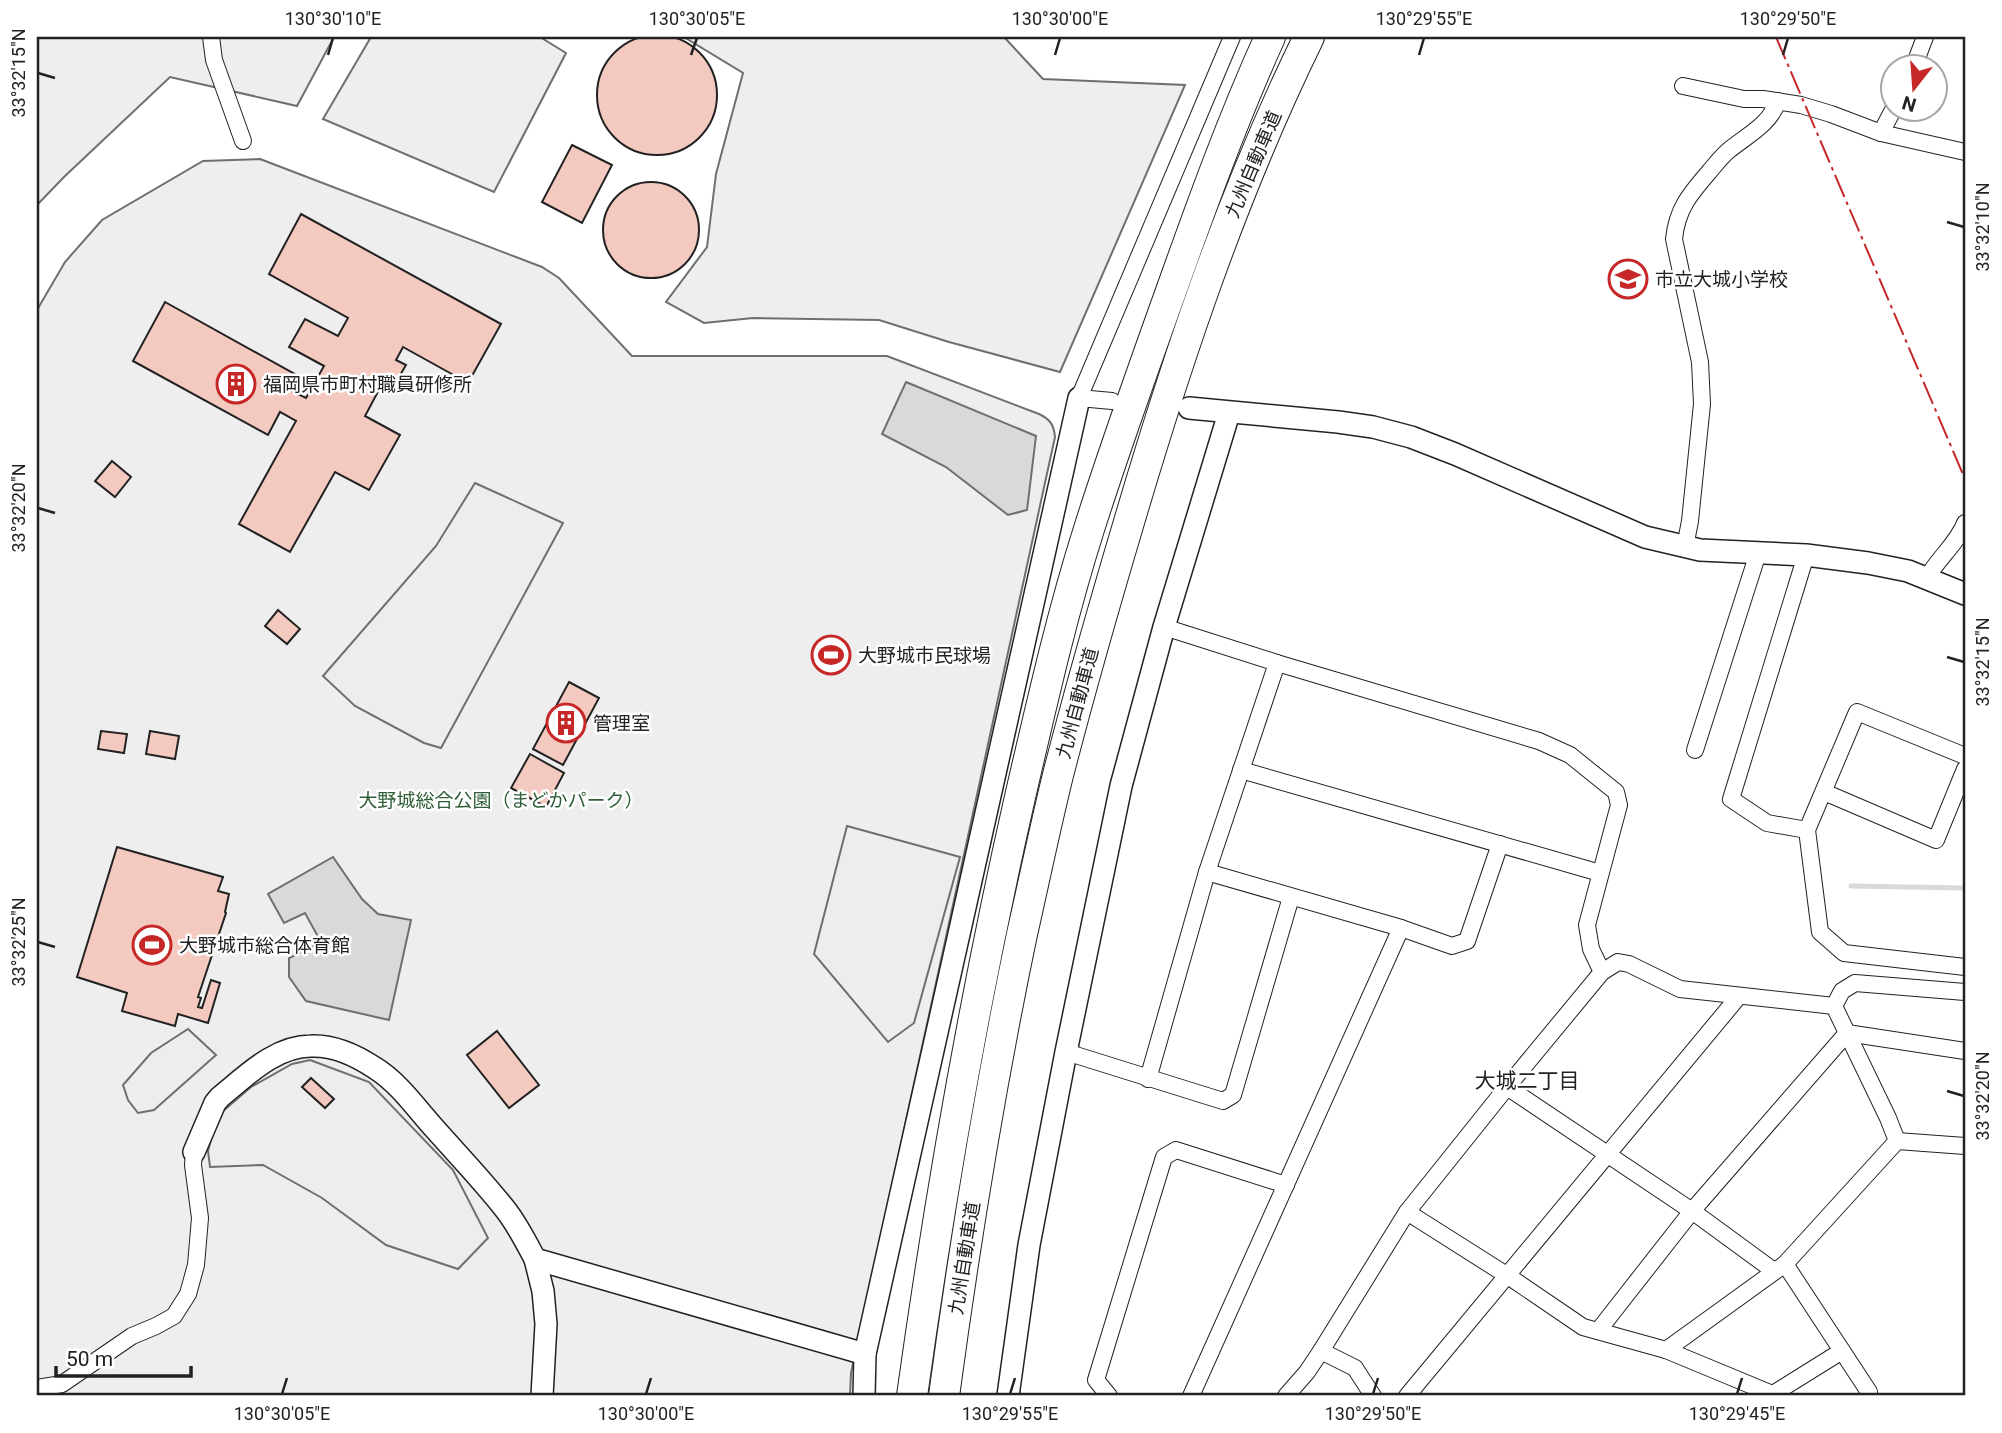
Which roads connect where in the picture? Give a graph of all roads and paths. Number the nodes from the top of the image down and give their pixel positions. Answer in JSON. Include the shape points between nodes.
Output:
{"nodes":[{"id":1,"x":211,"y":37,"type":"edge"},
{"id":2,"x":1232,"y":37,"type":"edge"},
{"id":3,"x":1270,"y":37,"type":"edge"},
{"id":4,"x":1309,"y":37,"type":"edge"},
{"id":5,"x":1683,"y":86,"type":"dead end"},
{"id":6,"x":1778,"y":101,"type":"junction"},
{"id":7,"x":1887,"y":122,"type":"edge"},
{"id":8,"x":1881,"y":133,"type":"junction"},
{"id":9,"x":243,"y":141,"type":"dead end"},
{"id":10,"x":1965,"y":152,"type":"edge"},
{"id":11,"x":1079,"y":398,"type":"junction"},
{"id":12,"x":1112,"y":401,"type":"dead end"},
{"id":13,"x":1189,"y":408,"type":"dead end"},
{"id":14,"x":1229,"y":413,"type":"junction"},
{"id":15,"x":1965,"y":523,"type":"edge"},
{"id":16,"x":1685,"y":547,"type":"junction"},
{"id":17,"x":1758,"y":553,"type":"junction"},
{"id":18,"x":1807,"y":555,"type":"junction"},
{"id":19,"x":1927,"y":578,"type":"junction"},
{"id":20,"x":1965,"y":594,"type":"edge"},
{"id":21,"x":1164,"y":627,"type":"junction"},
{"id":22,"x":1277,"y":663,"type":"junction"},
{"id":23,"x":1695,"y":750,"type":"dead end"},
{"id":24,"x":1965,"y":756,"type":"edge"},
{"id":25,"x":1965,"y":769,"type":"edge"},
{"id":26,"x":1241,"y":770,"type":"junction"},
{"id":27,"x":1824,"y":792,"type":"junction"},
{"id":28,"x":1807,"y":830,"type":"junction"},
{"id":29,"x":1500,"y":844,"type":"junction"},
{"id":30,"x":1207,"y":872,"type":"junction"},
{"id":31,"x":1600,"y":873,"type":"junction"},
{"id":32,"x":1291,"y":897,"type":"junction"},
{"id":33,"x":1401,"y":928,"type":"junction"},
{"id":34,"x":1965,"y":967,"type":"edge"},
{"id":35,"x":1602,"y":971,"type":"junction"},
{"id":36,"x":1965,"y":992,"type":"edge"},
{"id":37,"x":1739,"y":996,"type":"junction"},
{"id":38,"x":1834,"y":1006,"type":"junction"},
{"id":39,"x":1847,"y":1033,"type":"junction"},
{"id":40,"x":1965,"y":1051,"type":"edge"},
{"id":41,"x":1066,"y":1052,"type":"junction"},
{"id":42,"x":1148,"y":1079,"type":"junction"},
{"id":43,"x":1507,"y":1087,"type":"junction"},
{"id":44,"x":1897,"y":1141,"type":"junction"},
{"id":45,"x":1965,"y":1146,"type":"edge"},
{"id":46,"x":194,"y":1152,"type":"joint"},
{"id":47,"x":1607,"y":1153,"type":"junction"},
{"id":48,"x":1286,"y":1185,"type":"junction"},
{"id":49,"x":1692,"y":1211,"type":"junction"},
{"id":50,"x":1408,"y":1212,"type":"junction"},
{"id":51,"x":535,"y":1259,"type":"junction"},
{"id":52,"x":1779,"y":1267,"type":"junction"},
{"id":53,"x":1508,"y":1276,"type":"junction"},
{"id":54,"x":1598,"y":1331,"type":"junction"},
{"id":55,"x":1666,"y":1350,"type":"junction"},
{"id":56,"x":1321,"y":1351,"type":"junction"},
{"id":57,"x":1842,"y":1351,"type":"junction"},
{"id":58,"x":865,"y":1354,"type":"junction"},
{"id":59,"x":43,"y":1390,"type":"edge"},
{"id":60,"x":1775,"y":1395,"type":"edge"},
{"id":61,"x":542,"y":1396,"type":"edge"},
{"id":62,"x":864,"y":1396,"type":"edge"},
{"id":63,"x":912,"y":1396,"type":"edge"},
{"id":64,"x":944,"y":1396,"type":"edge"},
{"id":65,"x":1008,"y":1396,"type":"edge"},
{"id":66,"x":1109,"y":1396,"type":"edge"},
{"id":67,"x":1191,"y":1396,"type":"edge"},
{"id":68,"x":1286,"y":1396,"type":"edge"},
{"id":69,"x":1373,"y":1396,"type":"edge"},
{"id":70,"x":1407,"y":1396,"type":"edge"},
{"id":71,"x":1868,"y":1396,"type":"edge"}],
"edges":[{"from":1,"to":9,"type":"street","via":[[214,60]]},
{"from":2,"to":11,"type":"street"},
{"from":3,"to":63,"type":"highway","name":"九州自動車道","via":[[1222,150],[1159,324],[1088,531],[1048,678],[977,1002],[948,1156]]},
{"from":4,"to":64,"type":"highway","name":"九州自動車道","via":[[1233,209],[1168,390],[1100,617],[1057,778],[1009,996]]},
{"from":5,"to":6,"type":"street"},
{"from":6,"to":8,"type":"street"},
{"from":6,"to":16,"type":"street","via":[[1766,123],[1726,153],[1693,190],[1676,223],[1674,239],[1700,362],[1702,404]]},
{"from":7,"to":8,"type":"street"},
{"from":8,"to":10,"type":"street"},
{"from":11,"to":12,"type":"street"},
{"from":11,"to":58,"type":"street"},
{"from":13,"to":14,"type":"street"},
{"from":14,"to":16,"type":"street","via":[[1338,422],[1411,437],[1645,537]]},
{"from":14,"to":21,"type":"street"},
{"from":15,"to":19,"type":"street"},
{"from":16,"to":17,"type":"street"},
{"from":17,"to":18,"type":"street"},
{"from":17,"to":23,"type":"street"},
{"from":18,"to":19,"type":"street","via":[[1868,563]]},
{"from":18,"to":28,"type":"street","via":[[1731,799],[1767,823]]},
{"from":19,"to":20,"type":"street"},
{"from":21,"to":22,"type":"street"},
{"from":21,"to":41,"type":"street","via":[[1121,786]]},
{"from":22,"to":26,"type":"street"},
{"from":22,"to":31,"type":"street","via":[[1539,741],[1570,755],[1616,792],[1619,805]]},
{"from":24,"to":27,"type":"street","via":[[1857,712]]},
{"from":25,"to":27,"type":"street","via":[[1936,840]]},
{"from":26,"to":29,"type":"street"},
{"from":26,"to":30,"type":"street"},
{"from":27,"to":28,"type":"street"},
{"from":28,"to":34,"type":"street","via":[[1820,932],[1844,953]]},
{"from":29,"to":31,"type":"street"},
{"from":29,"to":33,"type":"street","via":[[1467,941],[1451,946]]},
{"from":30,"to":32,"type":"street"},
{"from":30,"to":42,"type":"street"},
{"from":31,"to":35,"type":"street","via":[[1587,925],[1591,949]]},
{"from":32,"to":33,"type":"street"},
{"from":32,"to":42,"type":"street","via":[[1233,1095],[1223,1101]]},
{"from":33,"to":48,"type":"street"},
{"from":35,"to":37,"type":"street","via":[[1618,962],[1629,964],[1680,989]]},
{"from":35,"to":43,"type":"street"},
{"from":36,"to":38,"type":"street","via":[[1855,983],[1842,991]]},
{"from":37,"to":38,"type":"street"},
{"from":37,"to":47,"type":"street"},
{"from":38,"to":39,"type":"street"},
{"from":39,"to":40,"type":"street"},
{"from":39,"to":44,"type":"street"},
{"from":39,"to":49,"type":"street"},
{"from":41,"to":42,"type":"street"},
{"from":41,"to":65,"type":"street"},
{"from":43,"to":47,"type":"street"},
{"from":43,"to":50,"type":"street"},
{"from":44,"to":45,"type":"street"},
{"from":44,"to":52,"type":"street"},
{"from":46,"to":51,"type":"street","via":[[215,1103],[260,1065],[293,1049],[327,1047],[377,1069],[399,1088],[505,1209]]},
{"from":46,"to":59,"type":"street","via":[[200,1218],[188,1294],[174,1316],[132,1336],[62,1384]]},
{"from":47,"to":49,"type":"street"},
{"from":47,"to":53,"type":"street"},
{"from":48,"to":66,"type":"street","via":[[1176,1150],[1164,1157],[1096,1380]]},
{"from":48,"to":67,"type":"street"},
{"from":49,"to":52,"type":"street"},
{"from":49,"to":54,"type":"street"},
{"from":50,"to":53,"type":"street"},
{"from":50,"to":56,"type":"street"},
{"from":51,"to":58,"type":"street"},
{"from":51,"to":61,"type":"street","via":[[547,1324]]},
{"from":52,"to":55,"type":"street"},
{"from":52,"to":57,"type":"street"},
{"from":53,"to":54,"type":"street","via":[[1583,1327]]},
{"from":53,"to":70,"type":"street"},
{"from":54,"to":55,"type":"street"},
{"from":55,"to":60,"type":"street"},
{"from":56,"to":68,"type":"street"},
{"from":56,"to":69,"type":"street","via":[[1355,1368]]},
{"from":57,"to":60,"type":"street"},
{"from":57,"to":71,"type":"street"},
{"from":58,"to":62,"type":"street"}]}
